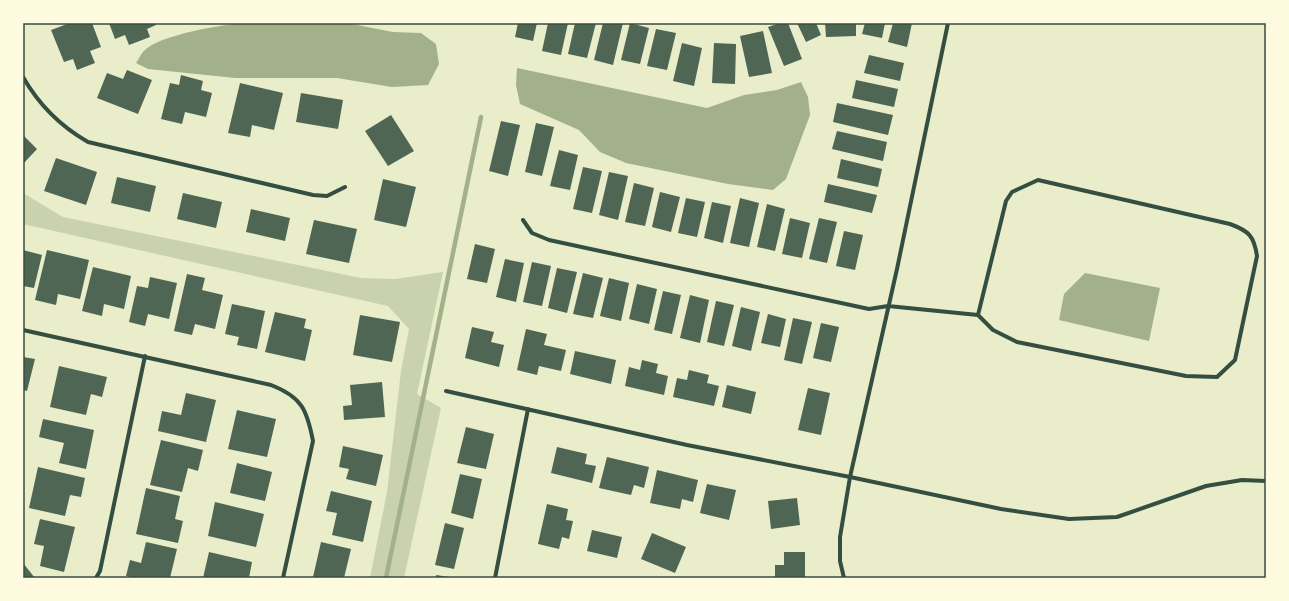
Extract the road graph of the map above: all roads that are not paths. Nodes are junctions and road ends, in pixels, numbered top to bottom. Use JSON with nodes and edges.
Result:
{"nodes":[{"id":1,"x":948,"y":23,"type":"edge"},
{"id":2,"x":23,"y":77,"type":"edge"},
{"id":3,"x":345,"y":187,"type":"dead end"},
{"id":4,"x":523,"y":220,"type":"dead end"},
{"id":5,"x":888,"y":306,"type":"junction"},
{"id":6,"x":978,"y":315,"type":"junction"},
{"id":7,"x":23,"y":330,"type":"edge"},
{"id":8,"x":145,"y":356,"type":"junction"},
{"id":9,"x":446,"y":391,"type":"dead end"},
{"id":10,"x":528,"y":408,"type":"junction"},
{"id":11,"x":850,"y":477,"type":"junction"},
{"id":12,"x":1266,"y":481,"type":"edge"},
{"id":13,"x":96,"y":578,"type":"edge"},
{"id":14,"x":283,"y":578,"type":"edge"},
{"id":15,"x":495,"y":578,"type":"edge"},
{"id":16,"x":844,"y":578,"type":"edge"}],
"edges":[{"from":1,"to":5,"type":"street"},
{"from":2,"to":3,"type":"street"},
{"from":4,"to":5,"type":"street"},
{"from":5,"to":6,"type":"street"},
{"from":5,"to":11,"type":"street"},
{"from":6,"to":6,"type":"street"},
{"from":7,"to":8,"type":"street"},
{"from":8,"to":13,"type":"street"},
{"from":8,"to":14,"type":"street"},
{"from":9,"to":10,"type":"street"},
{"from":10,"to":11,"type":"street"},
{"from":10,"to":15,"type":"street"},
{"from":11,"to":12,"type":"street"},
{"from":11,"to":16,"type":"street"}]}
